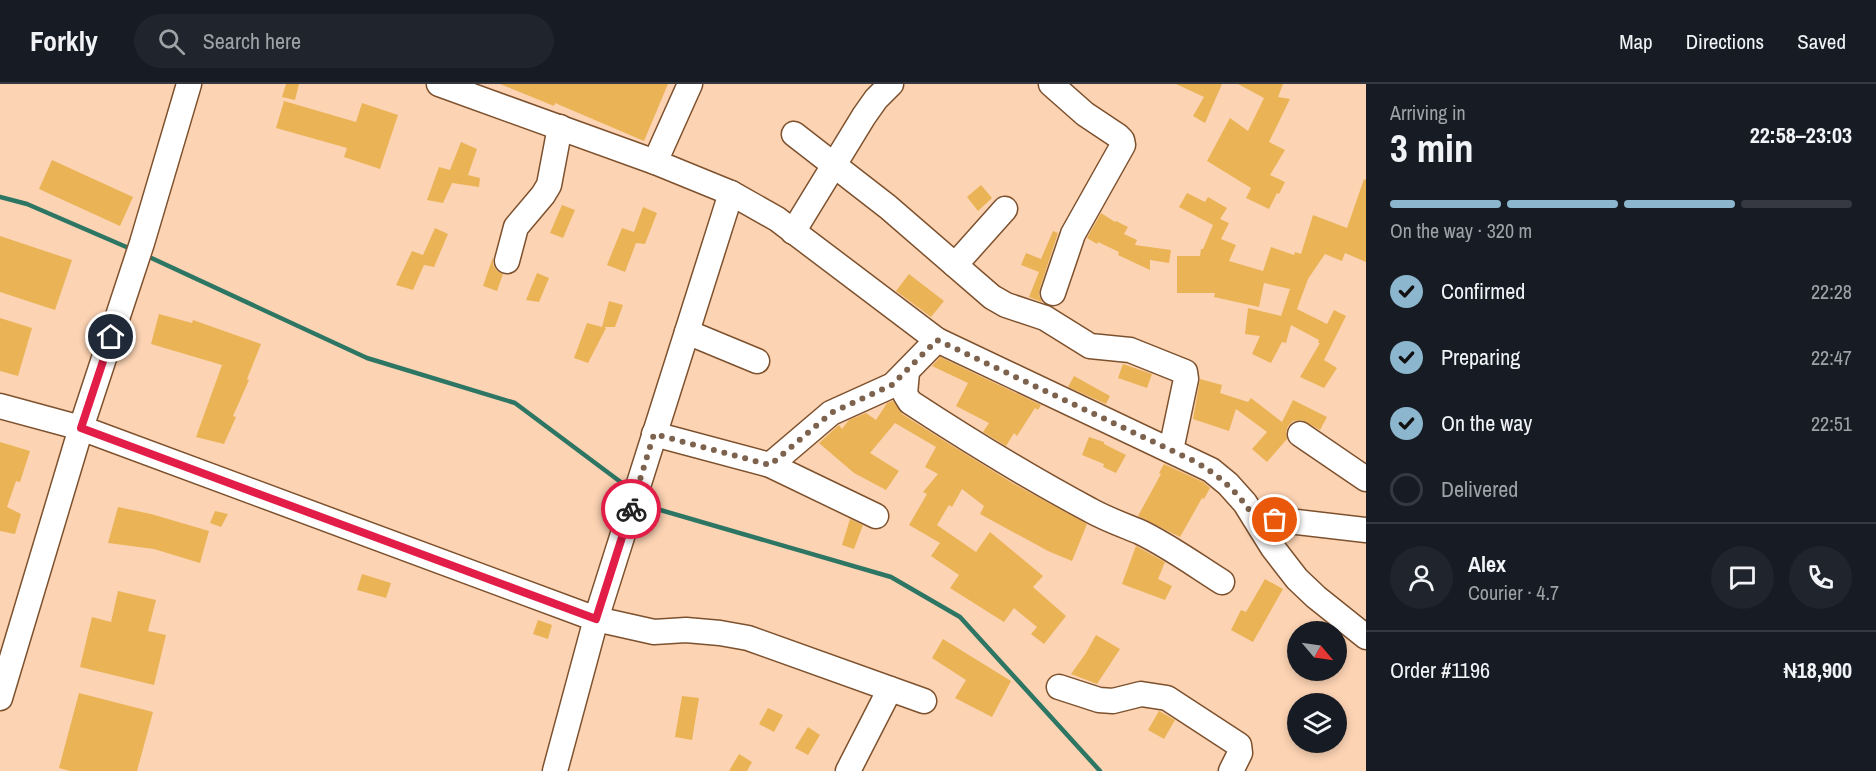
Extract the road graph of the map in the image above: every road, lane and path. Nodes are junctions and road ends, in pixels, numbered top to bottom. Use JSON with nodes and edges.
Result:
{"nodes":[{"id":1,"x":189,"y":84,"type":"edge"},
{"id":2,"x":441,"y":84,"type":"edge"},
{"id":3,"x":690,"y":84,"type":"edge"},
{"id":4,"x":891,"y":84,"type":"edge"},
{"id":5,"x":1052,"y":84,"type":"edge"},
{"id":6,"x":560,"y":127,"type":"junction"},
{"id":7,"x":794,"y":134,"type":"dead end"},
{"id":8,"x":656,"y":162,"type":"junction"},
{"id":9,"x":834,"y":165,"type":"junction"},
{"id":10,"x":731,"y":193,"type":"junction"},
{"id":11,"x":1005,"y":209,"type":"dead end"},
{"id":12,"x":794,"y":232,"type":"junction"},
{"id":13,"x":507,"y":261,"type":"dead end"},
{"id":14,"x":955,"y":265,"type":"junction"},
{"id":15,"x":1053,"y":293,"type":"dead end"},
{"id":16,"x":687,"y":332,"type":"junction"},
{"id":17,"x":937,"y":340,"type":"junction"},
{"id":18,"x":757,"y":361,"type":"dead end"},
{"id":19,"x":907,"y":372,"type":"junction"},
{"id":20,"x":0,"y":406,"type":"edge"},
{"id":21,"x":81,"y":428,"type":"junction"},
{"id":22,"x":654,"y":434,"type":"junction"},
{"id":23,"x":1300,"y":434,"type":"dead end"},
{"id":24,"x":1171,"y":450,"type":"junction"},
{"id":25,"x":770,"y":465,"type":"junction"},
{"id":26,"x":1366,"y":479,"type":"edge"},
{"id":27,"x":876,"y":516,"type":"dead end"},
{"id":28,"x":1254,"y":517,"type":"junction"},
{"id":29,"x":1366,"y":530,"type":"edge"},
{"id":30,"x":1222,"y":582,"type":"dead end"},
{"id":31,"x":596,"y":619,"type":"junction"},
{"id":32,"x":1366,"y":637,"type":"edge"},
{"id":33,"x":1059,"y":687,"type":"dead end"},
{"id":34,"x":890,"y":689,"type":"junction"},
{"id":35,"x":0,"y":698,"type":"edge"},
{"id":36,"x":924,"y":701,"type":"dead end"},
{"id":37,"x":555,"y":771,"type":"edge"},
{"id":38,"x":848,"y":771,"type":"edge"},
{"id":39,"x":1231,"y":771,"type":"edge"}],
"edges":[{"from":1,"to":21,"type":"street"},
{"from":2,"to":6,"type":"street"},
{"from":3,"to":8,"type":"street"},
{"from":4,"to":9,"type":"street"},
{"from":5,"to":15,"type":"street"},
{"from":6,"to":8,"type":"street"},
{"from":6,"to":13,"type":"street"},
{"from":7,"to":9,"type":"street"},
{"from":8,"to":10,"type":"street"},
{"from":9,"to":12,"type":"street"},
{"from":9,"to":14,"type":"street"},
{"from":10,"to":12,"type":"street"},
{"from":10,"to":16,"type":"street"},
{"from":11,"to":14,"type":"street"},
{"from":12,"to":17,"type":"street"},
{"from":14,"to":24,"type":"street"},
{"from":16,"to":18,"type":"street"},
{"from":16,"to":22,"type":"street"},
{"from":17,"to":19,"type":"street"},
{"from":17,"to":24,"type":"street"},
{"from":19,"to":25,"type":"street"},
{"from":19,"to":30,"type":"street"},
{"from":20,"to":21,"type":"street"},
{"from":21,"to":31,"type":"street"},
{"from":21,"to":35,"type":"street"},
{"from":22,"to":25,"type":"street"},
{"from":22,"to":31,"type":"street"},
{"from":23,"to":26,"type":"street"},
{"from":24,"to":28,"type":"street"},
{"from":25,"to":27,"type":"street"},
{"from":28,"to":29,"type":"street"},
{"from":28,"to":32,"type":"street"},
{"from":31,"to":34,"type":"street"},
{"from":31,"to":37,"type":"street"},
{"from":33,"to":39,"type":"street"},
{"from":34,"to":36,"type":"street"},
{"from":34,"to":38,"type":"street"}]}
